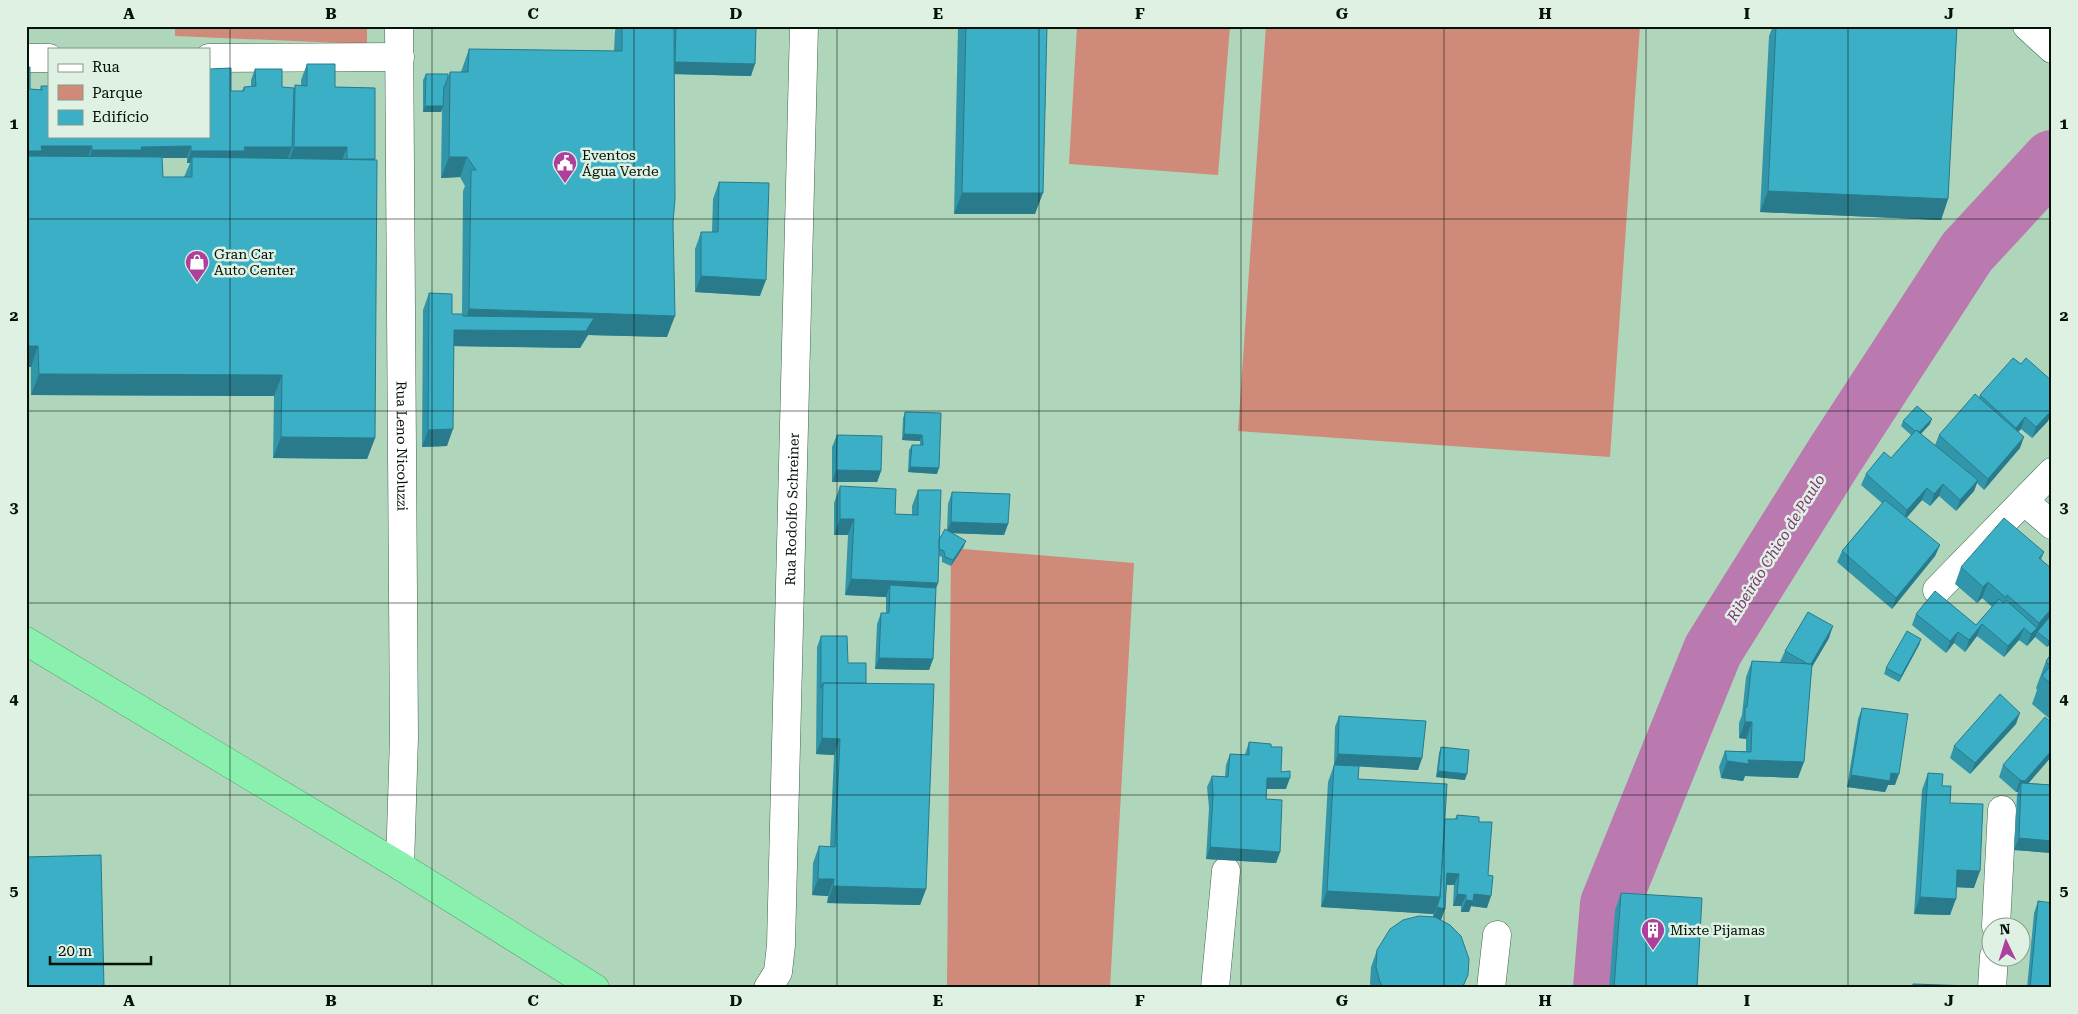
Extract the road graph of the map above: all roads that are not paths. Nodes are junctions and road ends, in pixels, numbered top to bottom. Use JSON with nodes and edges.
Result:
{"nodes":[{"id":1,"x":399,"y":26,"type":"edge"},
{"id":2,"x":804,"y":26,"type":"edge"},
{"id":3,"x":2027,"y":26,"type":"edge"},
{"id":4,"x":2052,"y":49,"type":"edge"},
{"id":5,"x":400,"y":57,"type":"junction"},
{"id":6,"x":26,"y":58,"type":"edge"},
{"id":7,"x":48,"y":58,"type":"edge"},
{"id":8,"x":210,"y":58,"type":"edge"},
{"id":9,"x":2052,"y":472,"type":"edge"},
{"id":10,"x":2024,"y":501,"type":"junction"},
{"id":11,"x":2052,"y":525,"type":"edge"},
{"id":12,"x":1937,"y":590,"type":"edge"},
{"id":13,"x":26,"y":641,"type":"edge"},
{"id":14,"x":2002,"y":810,"type":"dead end"},
{"id":15,"x":400,"y":866,"type":"junction"},
{"id":16,"x":1226,"y":871,"type":"dead end"},
{"id":17,"x":1997,"y":916,"type":"edge"},
{"id":18,"x":1497,"y":935,"type":"dead end"},
{"id":19,"x":1993,"y":966,"type":"edge"},
{"id":20,"x":595,"y":988,"type":"edge"},
{"id":21,"x":768,"y":988,"type":"edge"},
{"id":22,"x":1215,"y":988,"type":"edge"},
{"id":23,"x":1491,"y":988,"type":"edge"},
{"id":24,"x":1992,"y":988,"type":"edge"}],
"edges":[{"from":1,"to":5,"type":"street","name":"Rua Leno Nicoluzzi"},
{"from":2,"to":21,"type":"street","name":"Rua Rodolfo Schreiner"},
{"from":3,"to":4,"type":"street"},
{"from":5,"to":8,"type":"street"},
{"from":5,"to":15,"type":"street","name":"Rua Leno Nicoluzzi"},
{"from":6,"to":7,"type":"street"},
{"from":9,"to":10,"type":"street"},
{"from":10,"to":11,"type":"street"},
{"from":10,"to":12,"type":"street"},
{"from":13,"to":15,"type":"highway"},
{"from":14,"to":17,"type":"street"},
{"from":15,"to":20,"type":"highway"},
{"from":16,"to":22,"type":"street"},
{"from":18,"to":23,"type":"street"},
{"from":19,"to":24,"type":"street"}]}
